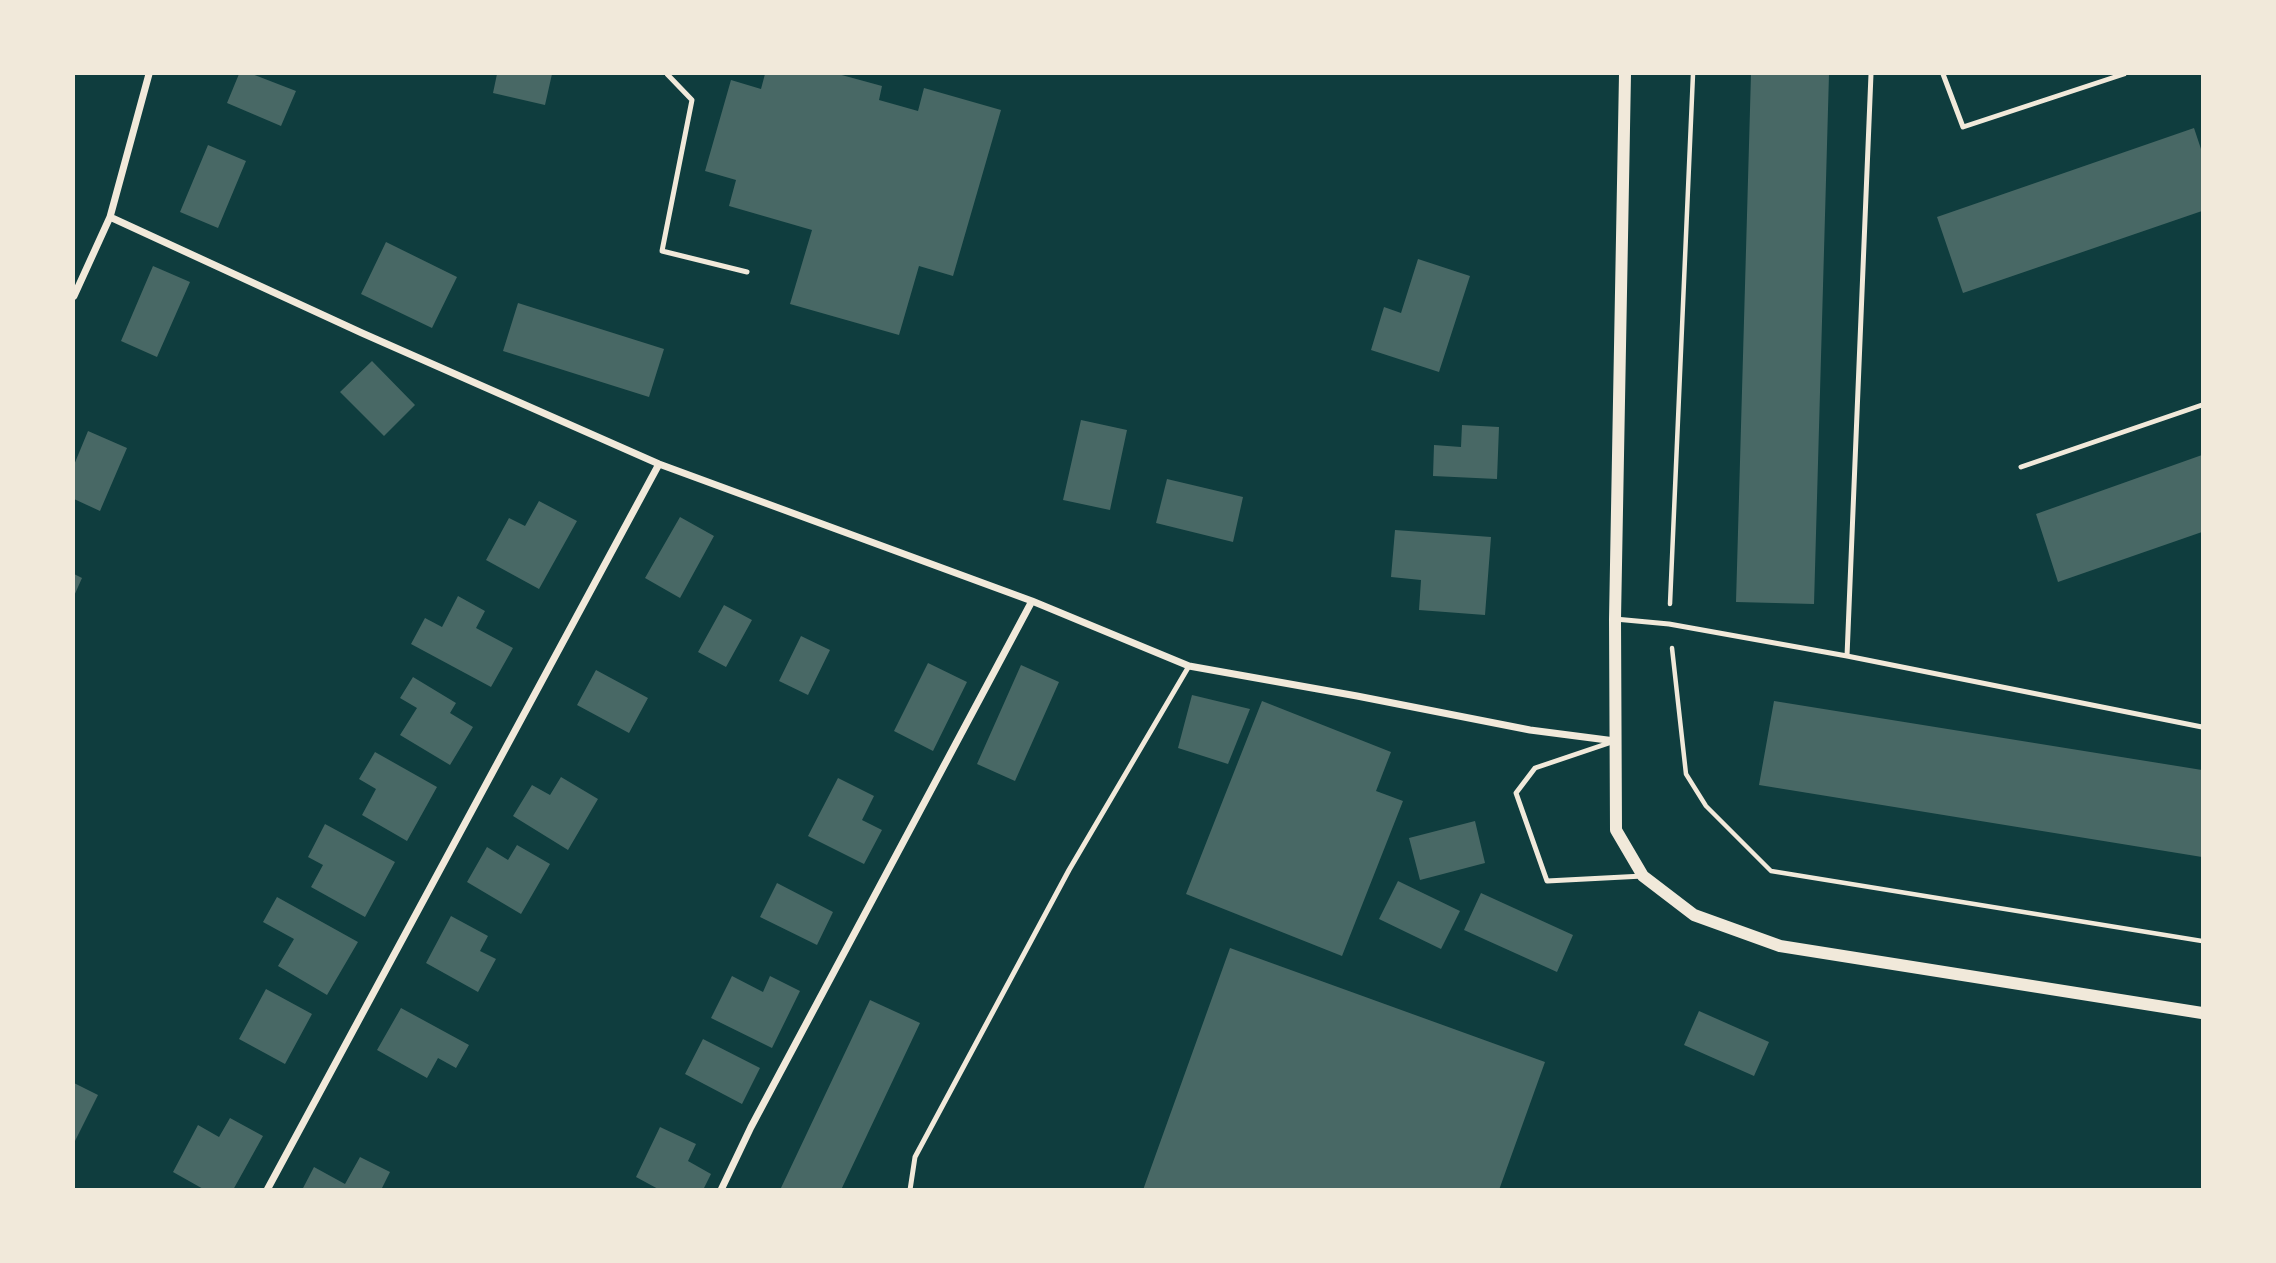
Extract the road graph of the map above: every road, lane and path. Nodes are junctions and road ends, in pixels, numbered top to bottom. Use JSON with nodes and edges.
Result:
{"nodes":[{"id":1,"x":149,"y":74,"type":"edge"},
{"id":2,"x":667,"y":74,"type":"edge"},
{"id":3,"x":1625,"y":74,"type":"edge"},
{"id":4,"x":1693,"y":74,"type":"edge"},
{"id":5,"x":1871,"y":74,"type":"edge"},
{"id":6,"x":1943,"y":74,"type":"edge"},
{"id":7,"x":2124,"y":74,"type":"edge"},
{"id":8,"x":110,"y":217,"type":"junction"},
{"id":9,"x":747,"y":272,"type":"dead end"},
{"id":10,"x":74,"y":296,"type":"edge"},
{"id":11,"x":2203,"y":405,"type":"edge"},
{"id":12,"x":659,"y":464,"type":"junction"},
{"id":13,"x":2021,"y":467,"type":"dead end"},
{"id":14,"x":1032,"y":601,"type":"junction"},
{"id":15,"x":1615,"y":619,"type":"junction"},
{"id":16,"x":1669,"y":624,"type":"junction"},
{"id":17,"x":1847,"y":656,"type":"junction"},
{"id":18,"x":1189,"y":666,"type":"junction"},
{"id":19,"x":2203,"y":727,"type":"edge"},
{"id":20,"x":1615,"y":741,"type":"junction"},
{"id":21,"x":1643,"y":876,"type":"junction"},
{"id":22,"x":2203,"y":941,"type":"edge"},
{"id":23,"x":2203,"y":1013,"type":"edge"},
{"id":24,"x":267,"y":1189,"type":"edge"},
{"id":25,"x":722,"y":1189,"type":"edge"},
{"id":26,"x":910,"y":1189,"type":"edge"}],
"edges":[{"from":1,"to":8,"type":"street"},
{"from":2,"to":9,"type":"lane"},
{"from":3,"to":15,"type":"street"},
{"from":4,"to":16,"type":"path"},
{"from":5,"to":17,"type":"lane"},
{"from":6,"to":7,"type":"lane"},
{"from":8,"to":10,"type":"street"},
{"from":8,"to":12,"type":"street"},
{"from":11,"to":13,"type":"lane"},
{"from":12,"to":14,"type":"street"},
{"from":12,"to":24,"type":"street"},
{"from":14,"to":18,"type":"street"},
{"from":14,"to":25,"type":"street"},
{"from":15,"to":16,"type":"lane"},
{"from":15,"to":20,"type":"street"},
{"from":16,"to":17,"type":"lane"},
{"from":16,"to":22,"type":"path"},
{"from":17,"to":19,"type":"lane"},
{"from":18,"to":20,"type":"street"},
{"from":18,"to":26,"type":"lane"},
{"from":20,"to":21,"type":"street"},
{"from":20,"to":21,"type":"lane"},
{"from":21,"to":23,"type":"street"}]}
